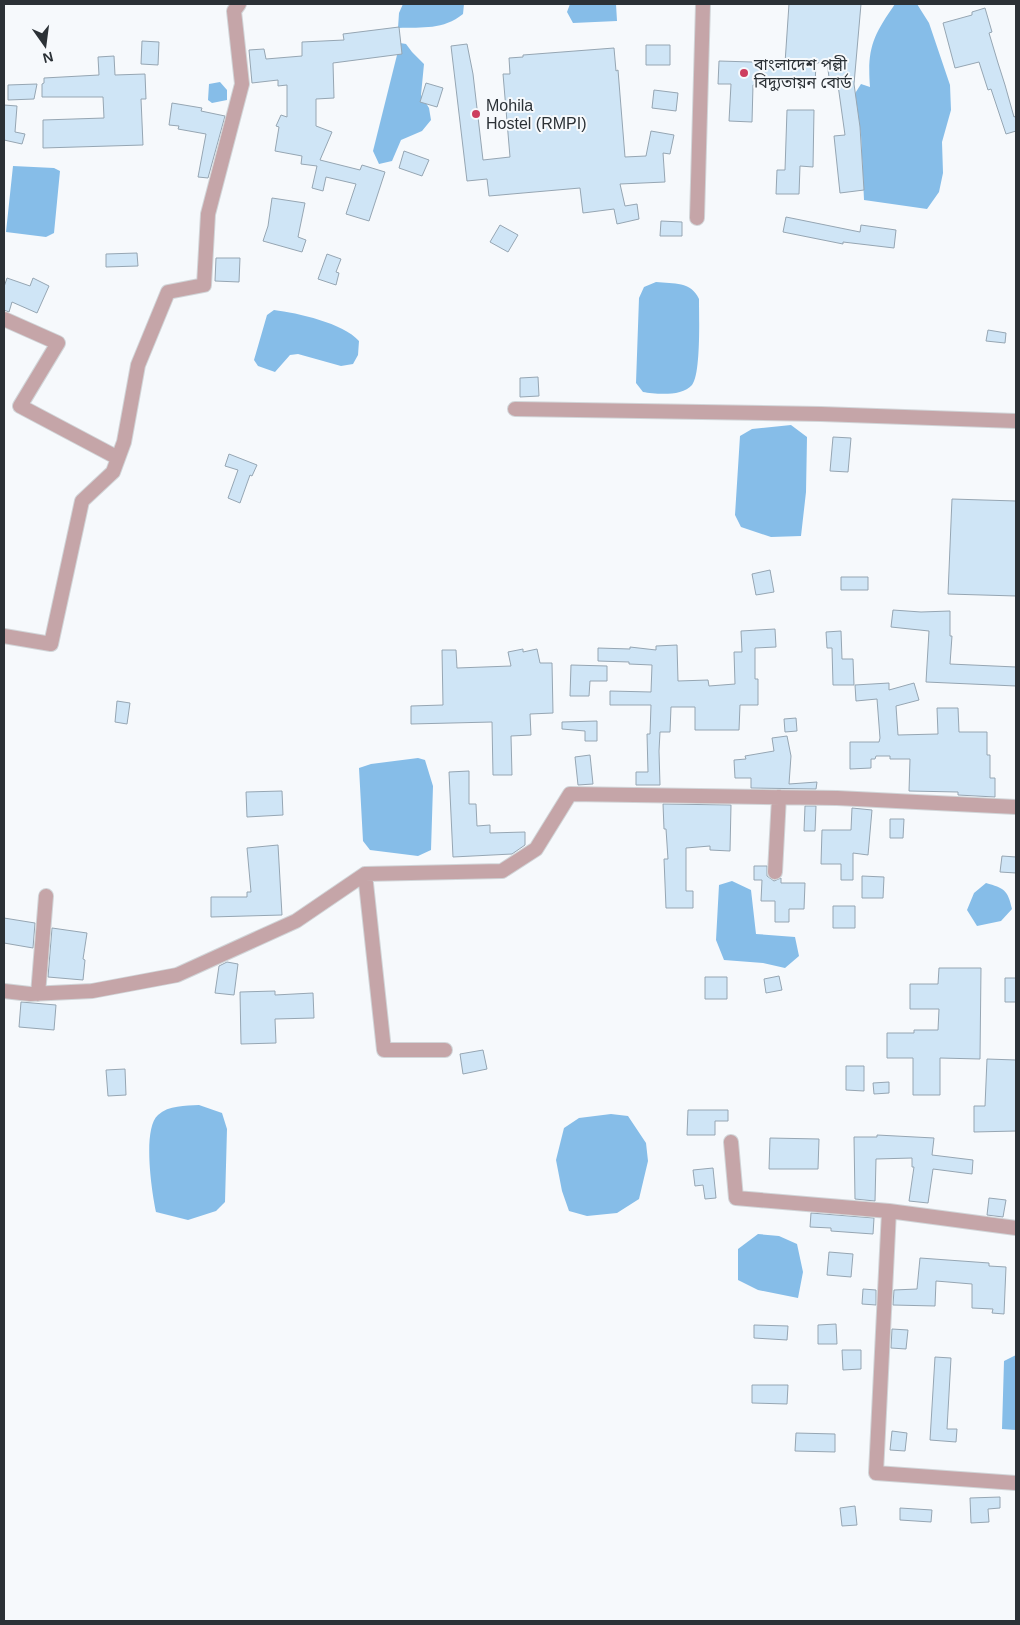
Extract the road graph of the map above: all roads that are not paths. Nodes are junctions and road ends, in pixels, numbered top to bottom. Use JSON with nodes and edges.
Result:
{"nodes":[{"id":1,"x":239,"y":4,"type":"edge"},
{"id":2,"x":703,"y":4,"type":"edge"},
{"id":3,"x":697,"y":218,"type":"dead end"},
{"id":4,"x":4,"y":319,"type":"edge"},
{"id":5,"x":515,"y":409,"type":"dead end"},
{"id":6,"x":1016,"y":421,"type":"edge"},
{"id":7,"x":118,"y":458,"type":"junction"},
{"id":8,"x":4,"y":636,"type":"edge"},
{"id":9,"x":779,"y":797,"type":"junction"},
{"id":10,"x":1016,"y":807,"type":"edge"},
{"id":11,"x":775,"y":872,"type":"dead end"},
{"id":12,"x":365,"y":874,"type":"junction"},
{"id":13,"x":46,"y":896,"type":"dead end"},
{"id":14,"x":4,"y":991,"type":"edge"},
{"id":15,"x":38,"y":994,"type":"junction"},
{"id":16,"x":446,"y":1050,"type":"dead end"},
{"id":17,"x":731,"y":1142,"type":"dead end"},
{"id":18,"x":889,"y":1211,"type":"junction"},
{"id":19,"x":1016,"y":1228,"type":"edge"},
{"id":20,"x":1016,"y":1483,"type":"edge"}],
"edges":[{"from":1,"to":7,"type":"street"},
{"from":2,"to":3,"type":"street"},
{"from":4,"to":7,"type":"street"},
{"from":5,"to":6,"type":"street"},
{"from":7,"to":8,"type":"street"},
{"from":9,"to":10,"type":"street"},
{"from":9,"to":11,"type":"street"},
{"from":9,"to":12,"type":"street"},
{"from":12,"to":15,"type":"street"},
{"from":12,"to":16,"type":"street"},
{"from":13,"to":15,"type":"street"},
{"from":14,"to":15,"type":"street"},
{"from":17,"to":18,"type":"street"},
{"from":18,"to":19,"type":"street"},
{"from":18,"to":20,"type":"street"}]}
